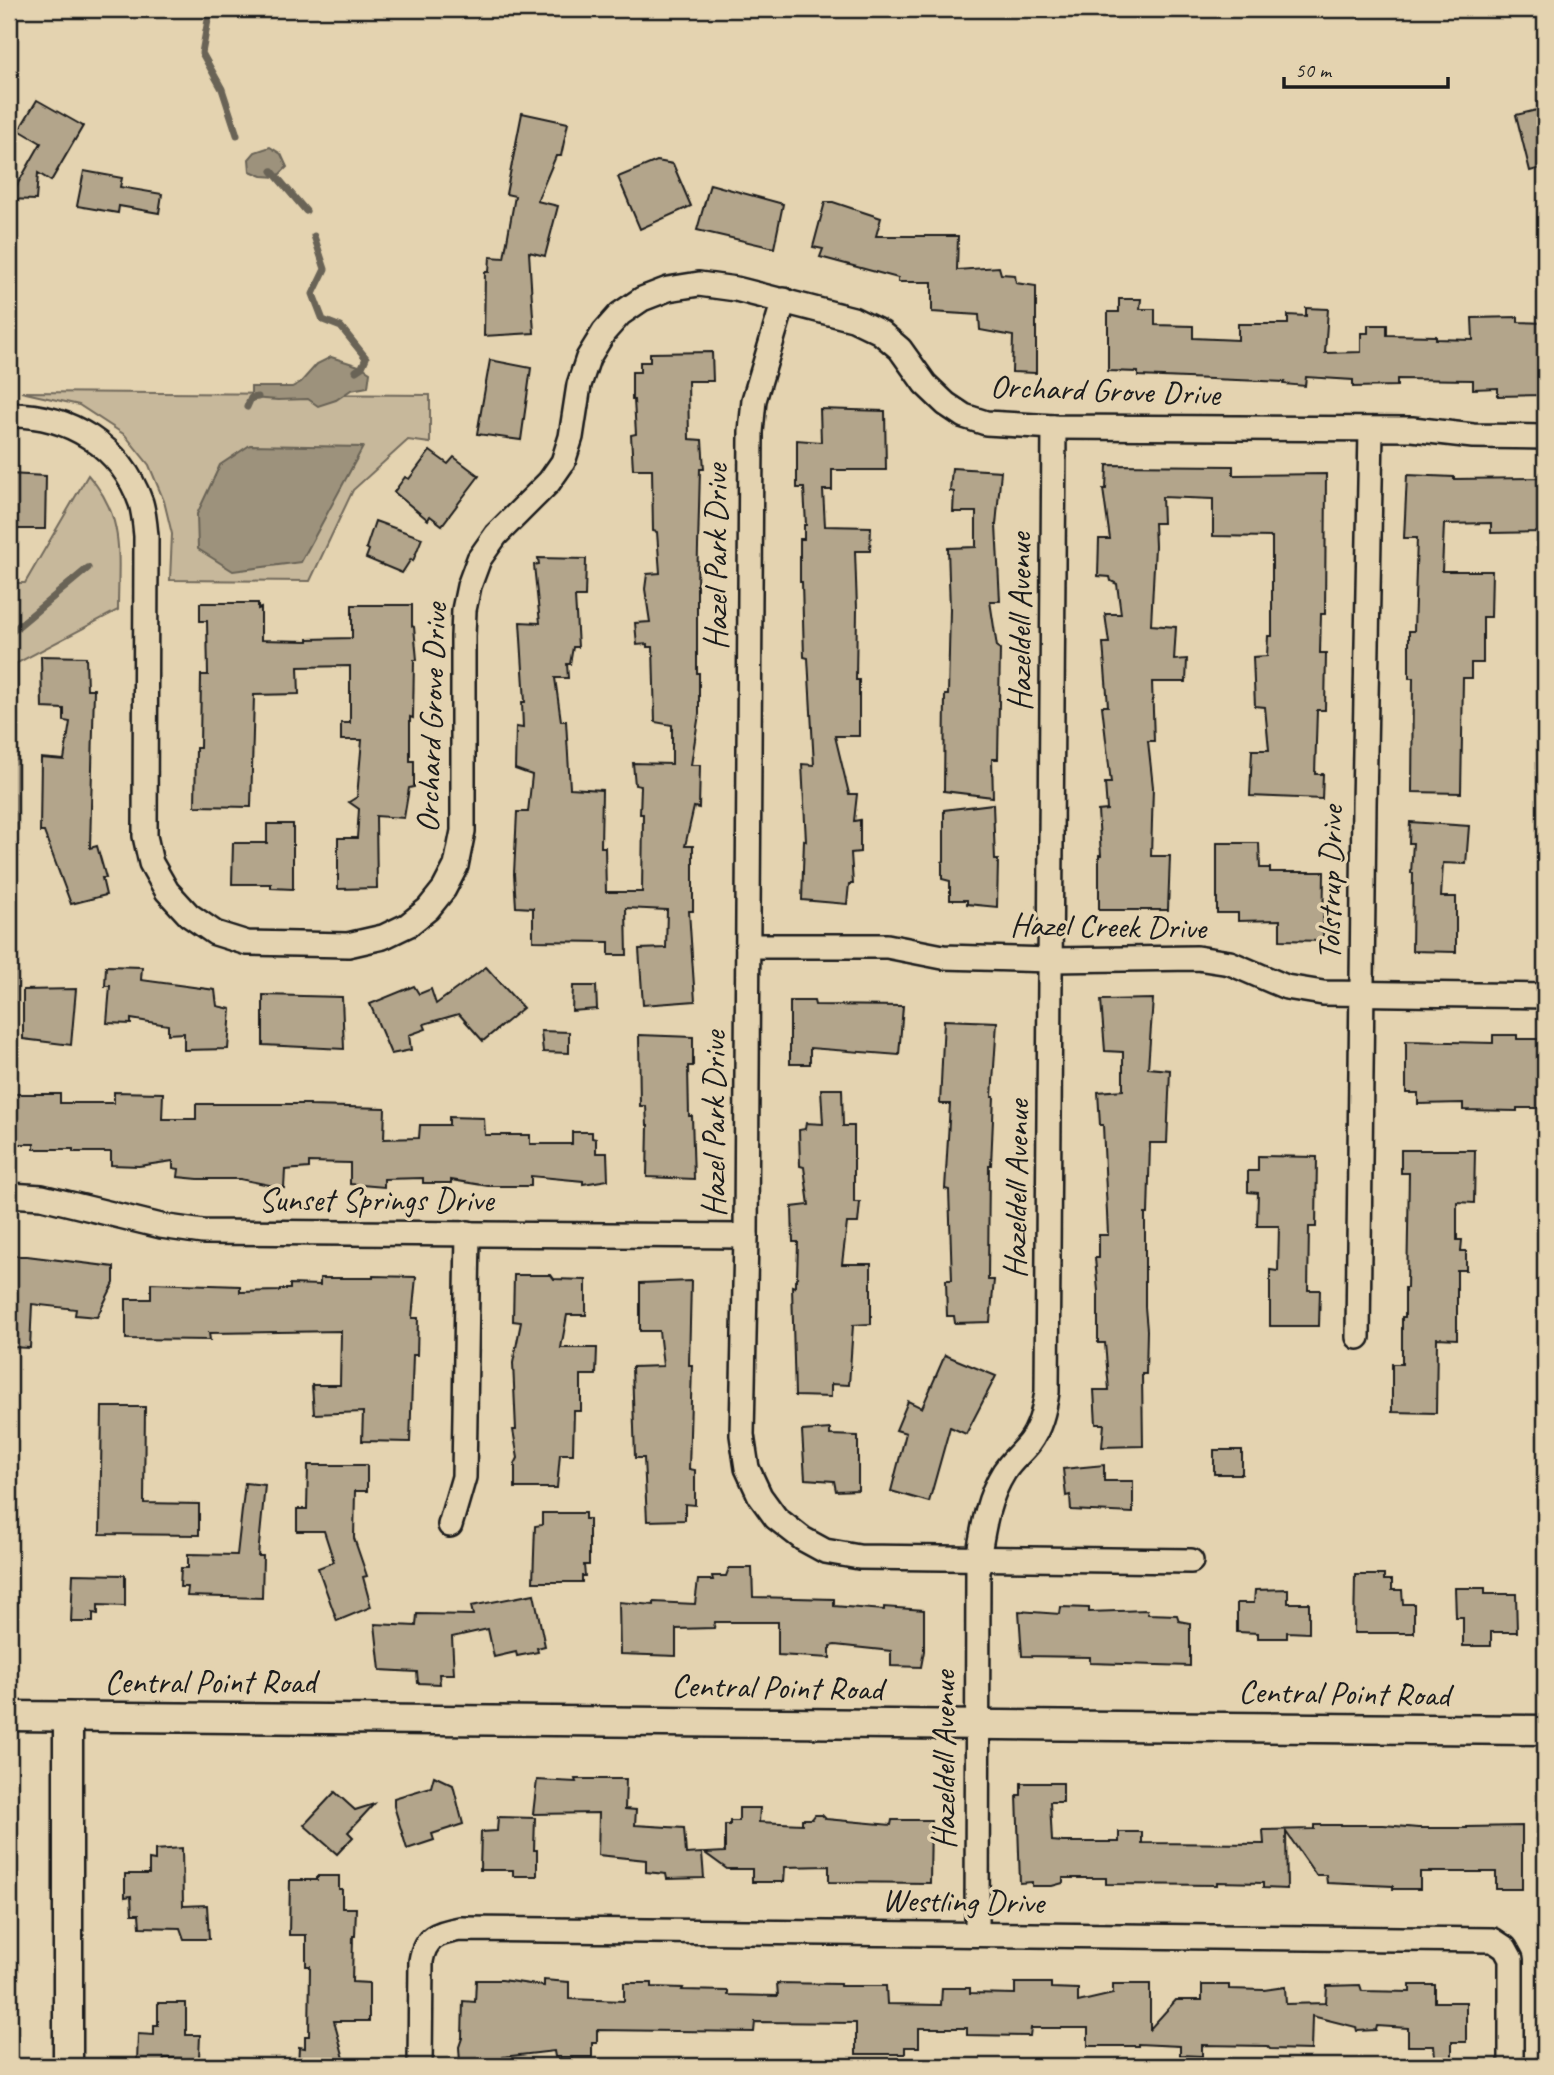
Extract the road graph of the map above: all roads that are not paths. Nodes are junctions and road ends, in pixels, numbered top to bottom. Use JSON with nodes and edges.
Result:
{"nodes":[{"id":1,"x":783,"y":300,"type":"junction"},
{"id":2,"x":9,"y":415,"type":"edge"},
{"id":3,"x":1054,"y":427,"type":"junction"},
{"id":4,"x":1371,"y":430,"type":"junction"},
{"id":5,"x":1545,"y":437,"type":"edge"},
{"id":6,"x":748,"y":946,"type":"junction"},
{"id":7,"x":1051,"y":960,"type":"junction"},
{"id":8,"x":1362,"y":995,"type":"junction"},
{"id":9,"x":1545,"y":996,"type":"edge"},
{"id":10,"x":9,"y":1195,"type":"edge"},
{"id":11,"x":468,"y":1233,"type":"junction"},
{"id":12,"x":747,"y":1236,"type":"junction"},
{"id":13,"x":1358,"y":1337,"type":"dead end"},
{"id":14,"x":450,"y":1525,"type":"dead end"},
{"id":15,"x":978,"y":1560,"type":"junction"},
{"id":16,"x":1191,"y":1561,"type":"dead end"},
{"id":17,"x":9,"y":1716,"type":"edge"},
{"id":18,"x":68,"y":1717,"type":"junction"},
{"id":19,"x":976,"y":1724,"type":"junction"},
{"id":20,"x":1545,"y":1730,"type":"edge"},
{"id":21,"x":977,"y":1934,"type":"junction"},
{"id":22,"x":68,"y":2066,"type":"edge"},
{"id":23,"x":420,"y":2066,"type":"edge"},
{"id":24,"x":1511,"y":2066,"type":"edge"}],
"edges":[{"from":1,"to":2,"type":"street","name":"Orchard Grove Drive"},
{"from":1,"to":3,"type":"street","name":"Orchard Grove Drive"},
{"from":1,"to":6,"type":"street","name":"Hazel Park Drive"},
{"from":3,"to":4,"type":"street","name":"Orchard Grove Drive"},
{"from":3,"to":7,"type":"street","name":"Hazeldell Avenue"},
{"from":4,"to":5,"type":"street","name":"Orchard Grove Drive"},
{"from":4,"to":8,"type":"street","name":"Tolstrup Drive"},
{"from":6,"to":7,"type":"street","name":"Hazel Creek Drive"},
{"from":6,"to":12,"type":"street","name":"Hazel Park Drive"},
{"from":7,"to":8,"type":"street","name":"Hazel Creek Drive"},
{"from":7,"to":15,"type":"street","name":"Hazeldell Avenue"},
{"from":8,"to":9,"type":"street","name":"Hazel Creek Drive"},
{"from":8,"to":13,"type":"street","name":"Tolstrup Drive"},
{"from":10,"to":11,"type":"street","name":"Sunset Springs Drive"},
{"from":11,"to":12,"type":"street","name":"Sunset Springs Drive"},
{"from":11,"to":14,"type":"street"},
{"from":12,"to":15,"type":"street","name":"Hazel Park Drive"},
{"from":15,"to":16,"type":"street","name":"Hazel Park Drive"},
{"from":15,"to":19,"type":"street","name":"Hazeldell Avenue"},
{"from":17,"to":18,"type":"street","name":"Central Point Road"},
{"from":18,"to":19,"type":"street","name":"Central Point Road"},
{"from":18,"to":22,"type":"street"},
{"from":19,"to":20,"type":"street","name":"Central Point Road"},
{"from":19,"to":21,"type":"street","name":"Hazeldell Avenue"},
{"from":21,"to":23,"type":"street","name":"Westling Drive"},
{"from":21,"to":24,"type":"street","name":"Westling Drive"}]}
